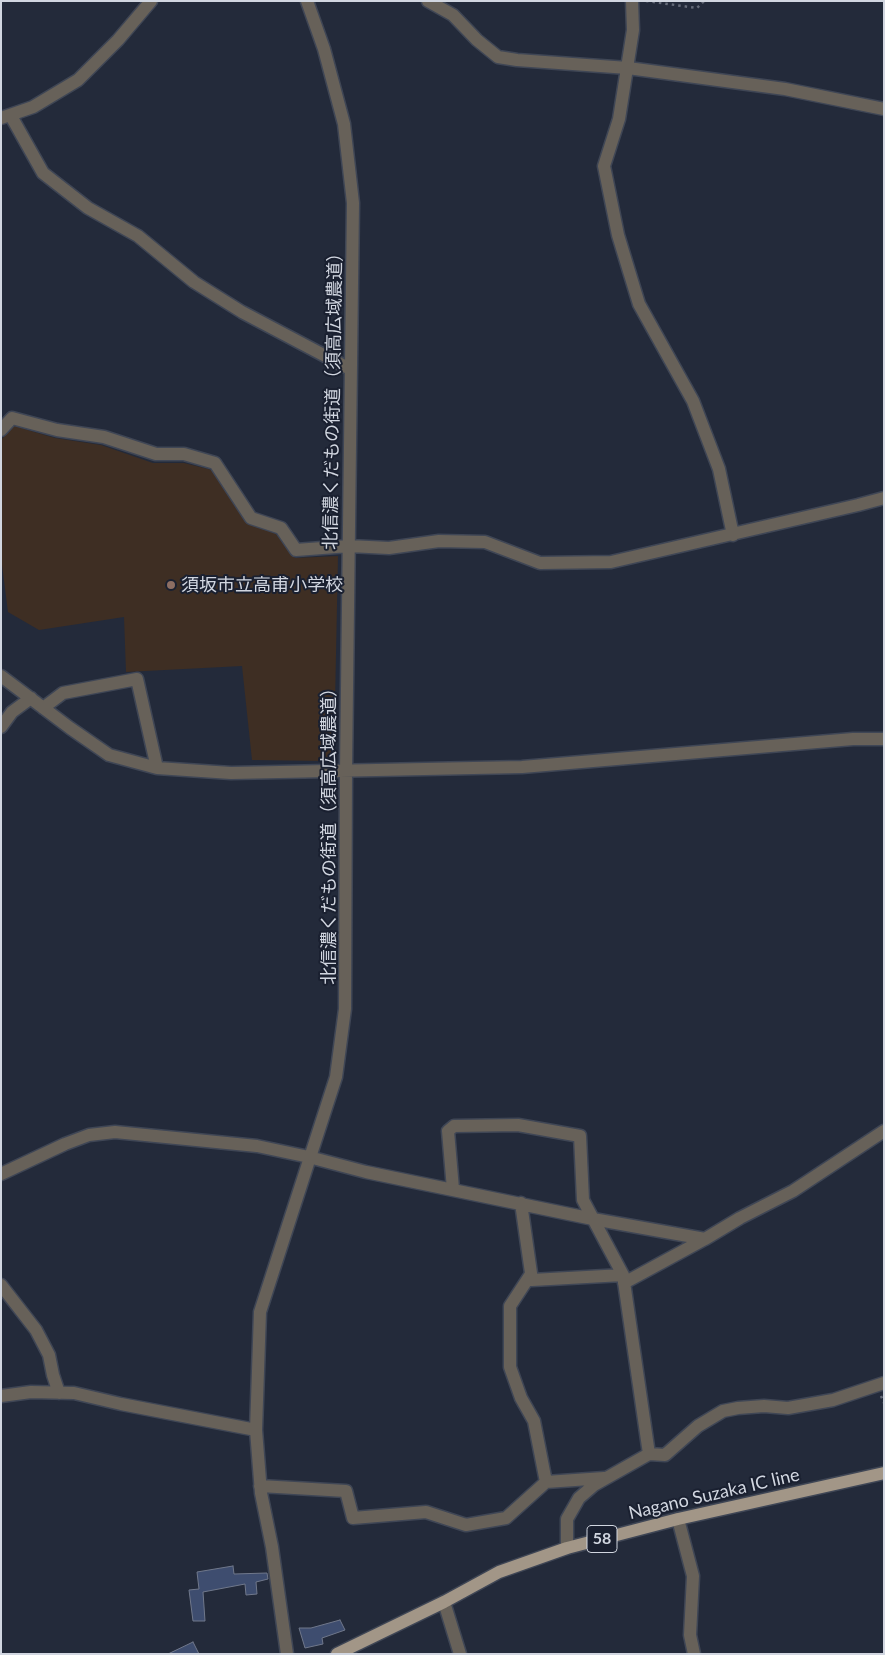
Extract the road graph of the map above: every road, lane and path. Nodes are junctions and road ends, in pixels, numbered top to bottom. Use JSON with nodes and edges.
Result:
{"nodes":[{"id":1,"x":151,"y":1,"type":"edge"},
{"id":2,"x":307,"y":1,"type":"edge"},
{"id":3,"x":428,"y":1,"type":"edge"},
{"id":4,"x":632,"y":1,"type":"edge"},
{"id":5,"x":646,"y":1,"type":"edge"},
{"id":6,"x":704,"y":1,"type":"edge"},
{"id":7,"x":628,"y":68,"type":"junction"},
{"id":8,"x":884,"y":109,"type":"edge"},
{"id":9,"x":6,"y":117,"type":"edge"},
{"id":10,"x":350,"y":369,"type":"junction"},
{"id":11,"x":6,"y":416,"type":"edge"},
{"id":12,"x":1,"y":430,"type":"edge"},
{"id":13,"x":884,"y":498,"type":"edge"},
{"id":14,"x":733,"y":535,"type":"junction"},
{"id":15,"x":349,"y":546,"type":"junction"},
{"id":16,"x":1,"y":676,"type":"edge"},
{"id":17,"x":31,"y":698,"type":"junction"},
{"id":18,"x":43,"y":708,"type":"junction"},
{"id":19,"x":1,"y":727,"type":"edge"},
{"id":20,"x":884,"y":739,"type":"edge"},
{"id":21,"x":157,"y":768,"type":"junction"},
{"id":22,"x":346,"y":770,"type":"junction"},
{"id":23,"x":884,"y":1131,"type":"edge"},
{"id":24,"x":309,"y":1157,"type":"junction"},
{"id":25,"x":1,"y":1174,"type":"edge"},
{"id":26,"x":453,"y":1189,"type":"junction"},
{"id":27,"x":521,"y":1203,"type":"junction"},
{"id":28,"x":593,"y":1218,"type":"junction"},
{"id":29,"x":705,"y":1239,"type":"junction"},
{"id":30,"x":531,"y":1274,"type":"junction"},
{"id":31,"x":624,"y":1279,"type":"junction"},
{"id":32,"x":1,"y":1285,"type":"edge"},
{"id":33,"x":884,"y":1382,"type":"edge"},
{"id":34,"x":59,"y":1393,"type":"junction"},
{"id":35,"x":1,"y":1396,"type":"edge"},
{"id":36,"x":256,"y":1430,"type":"junction"},
{"id":37,"x":649,"y":1454,"type":"junction"},
{"id":38,"x":884,"y":1473,"type":"edge"},
{"id":39,"x":606,"y":1478,"type":"junction"},
{"id":40,"x":546,"y":1482,"type":"junction"},
{"id":41,"x":260,"y":1486,"type":"junction"},
{"id":42,"x":678,"y":1519,"type":"junction"},
{"id":43,"x":567,"y":1548,"type":"junction"},
{"id":44,"x":444,"y":1602,"type":"junction"},
{"id":45,"x":287,"y":1654,"type":"edge"},
{"id":46,"x":337,"y":1654,"type":"edge"},
{"id":47,"x":460,"y":1654,"type":"edge"},
{"id":48,"x":694,"y":1654,"type":"edge"}],
"edges":[{"from":1,"to":9,"type":"street"},
{"from":2,"to":10,"type":"street","name":"北信濃くだもの街道（須高広域農道）"},
{"from":3,"to":7,"type":"street"},
{"from":4,"to":7,"type":"street"},
{"from":5,"to":6,"type":"path"},
{"from":7,"to":8,"type":"street"},
{"from":7,"to":14,"type":"street"},
{"from":9,"to":10,"type":"street"},
{"from":10,"to":15,"type":"street","name":"北信濃くだもの街道（須高広域農道）"},
{"from":11,"to":12,"type":"street"},
{"from":11,"to":15,"type":"street"},
{"from":13,"to":14,"type":"street"},
{"from":14,"to":15,"type":"street"},
{"from":15,"to":22,"type":"street","name":"北信濃くだもの街道（須高広域農道）"},
{"from":16,"to":17,"type":"street"},
{"from":17,"to":18,"type":"street"},
{"from":17,"to":19,"type":"street"},
{"from":18,"to":21,"type":"street"},
{"from":18,"to":21,"type":"street"},
{"from":20,"to":22,"type":"street"},
{"from":21,"to":22,"type":"street"},
{"from":22,"to":24,"type":"street","name":"北信濃くだもの街道（須高広域農道）"},
{"from":23,"to":29,"type":"street"},
{"from":24,"to":25,"type":"street"},
{"from":24,"to":26,"type":"street"},
{"from":24,"to":36,"type":"street","name":"北信濃くだもの街道（須高広域農道）"},
{"from":26,"to":27,"type":"street"},
{"from":26,"to":28,"type":"street"},
{"from":27,"to":28,"type":"street"},
{"from":27,"to":30,"type":"street"},
{"from":28,"to":29,"type":"street"},
{"from":28,"to":31,"type":"street"},
{"from":29,"to":31,"type":"street"},
{"from":30,"to":31,"type":"street"},
{"from":30,"to":40,"type":"street"},
{"from":31,"to":37,"type":"street"},
{"from":32,"to":34,"type":"street"},
{"from":33,"to":37,"type":"street"},
{"from":34,"to":35,"type":"street"},
{"from":34,"to":36,"type":"street"},
{"from":36,"to":41,"type":"street","name":"北信濃くだもの街道（須高広域農道）"},
{"from":37,"to":39,"type":"street"},
{"from":38,"to":42,"type":"main road","name":"Nagano Suzaka IC line","number":"58"},
{"from":39,"to":40,"type":"street"},
{"from":39,"to":43,"type":"street"},
{"from":40,"to":41,"type":"street"},
{"from":41,"to":45,"type":"street","name":"北信濃くだもの街道（須高広域農道）"},
{"from":42,"to":43,"type":"main road","name":"Nagano Suzaka IC line","number":"58"},
{"from":42,"to":48,"type":"street"},
{"from":43,"to":44,"type":"main road","name":"Nagano Suzaka IC line","number":"58"},
{"from":44,"to":46,"type":"main road","name":"Nagano Suzaka IC line","number":"58"},
{"from":44,"to":47,"type":"street"}]}
